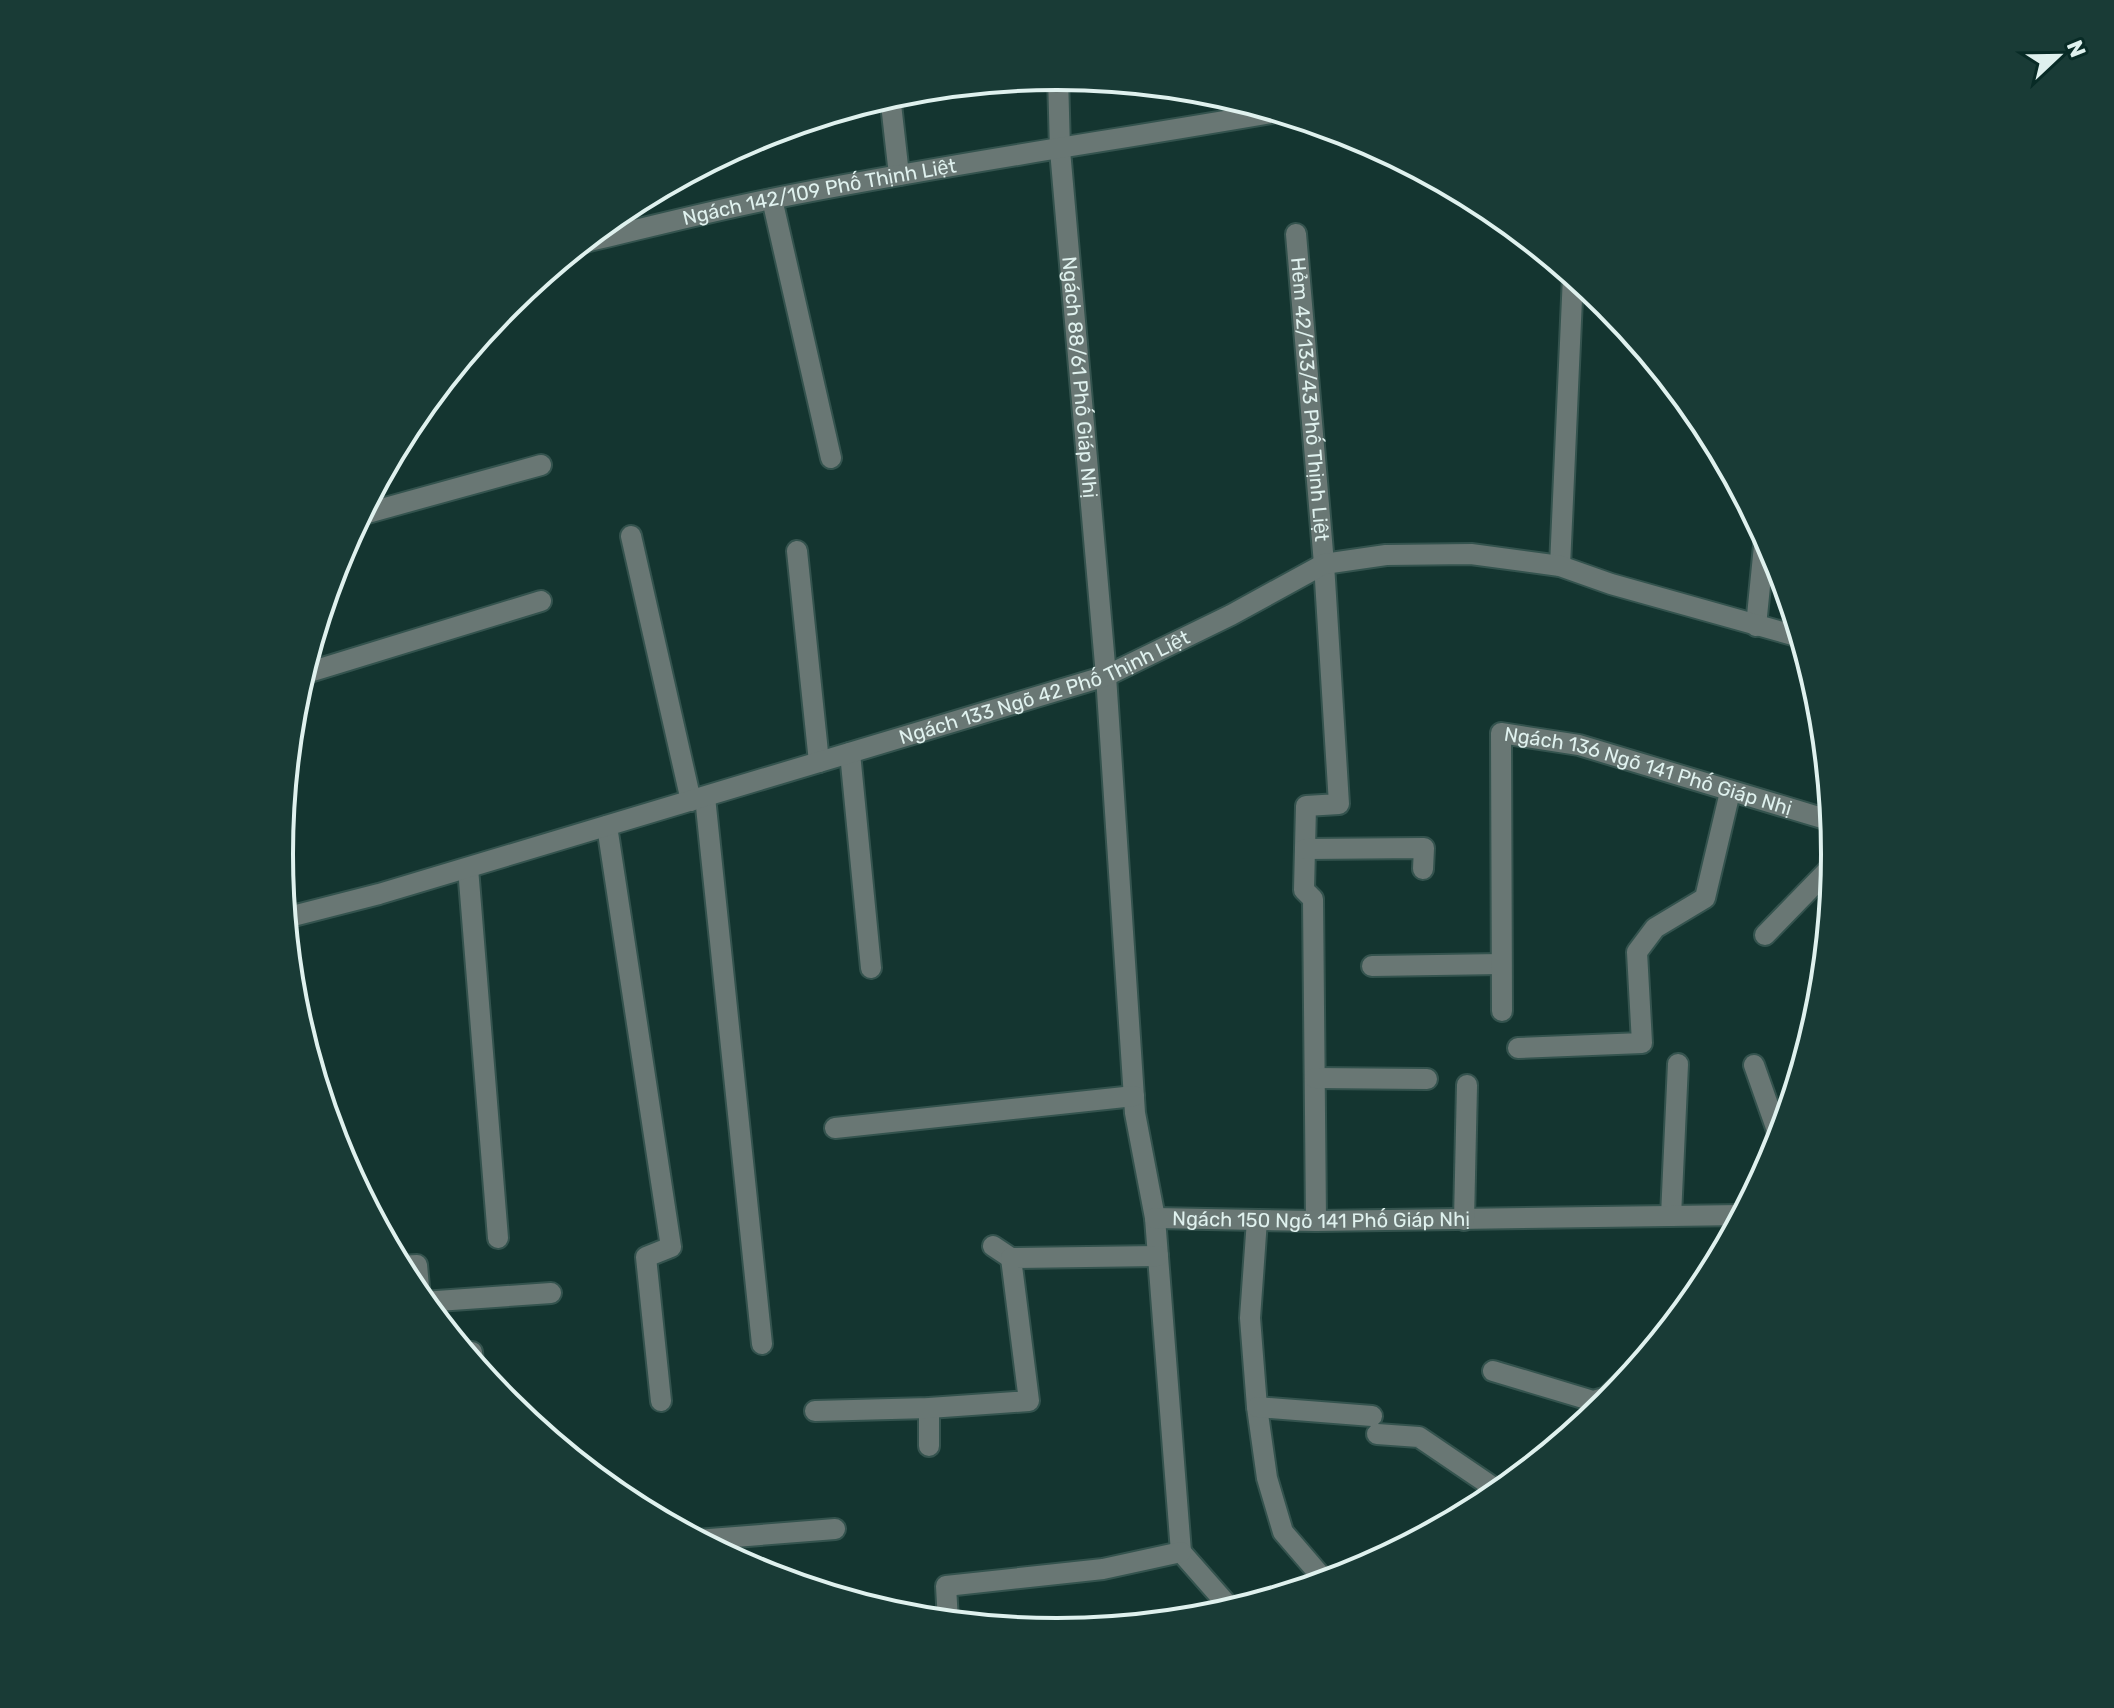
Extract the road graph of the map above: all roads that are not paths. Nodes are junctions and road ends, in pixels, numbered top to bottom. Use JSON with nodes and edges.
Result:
{"nodes":[{"id":1,"x":1058,"y":90,"type":"edge"},
{"id":2,"x":892,"y":109,"type":"edge"},
{"id":3,"x":1255,"y":116,"type":"edge"},
{"id":4,"x":1060,"y":150,"type":"junction"},
{"id":5,"x":899,"y":175,"type":"junction"},
{"id":6,"x":772,"y":199,"type":"junction"},
{"id":7,"x":1296,"y":234,"type":"dead end"},
{"id":8,"x":608,"y":237,"type":"edge"},
{"id":9,"x":1572,"y":291,"type":"edge"},
{"id":10,"x":831,"y":458,"type":"dead end"},
{"id":11,"x":541,"y":465,"type":"dead end"},
{"id":12,"x":375,"y":511,"type":"edge"},
{"id":13,"x":631,"y":536,"type":"dead end"},
{"id":14,"x":797,"y":551,"type":"dead end"},
{"id":15,"x":1763,"y":561,"type":"edge"},
{"id":16,"x":1324,"y":564,"type":"junction"},
{"id":17,"x":1560,"y":566,"type":"junction"},
{"id":18,"x":541,"y":601,"type":"dead end"},
{"id":19,"x":1756,"y":626,"type":"junction"},
{"id":20,"x":1788,"y":634,"type":"edge"},
{"id":21,"x":316,"y":670,"type":"edge"},
{"id":22,"x":1106,"y":676,"type":"junction"},
{"id":23,"x":850,"y":753,"type":"junction"},
{"id":24,"x":819,"y":762,"type":"junction"},
{"id":25,"x":1730,"y":792,"type":"junction"},
{"id":26,"x":698,"y":799,"type":"junction"},
{"id":27,"x":1820,"y":817,"type":"edge"},
{"id":28,"x":607,"y":826,"type":"junction"},
{"id":29,"x":1305,"y":849,"type":"junction"},
{"id":30,"x":468,"y":868,"type":"junction"},
{"id":31,"x":1423,"y":869,"type":"dead end"},
{"id":32,"x":1820,"y":878,"type":"edge"},
{"id":33,"x":296,"y":915,"type":"edge"},
{"id":34,"x":1765,"y":935,"type":"dead end"},
{"id":35,"x":1501,"y":964,"type":"junction"},
{"id":36,"x":1372,"y":966,"type":"dead end"},
{"id":37,"x":871,"y":968,"type":"dead end"},
{"id":38,"x":1502,"y":1011,"type":"dead end"},
{"id":39,"x":1518,"y":1048,"type":"dead end"},
{"id":40,"x":1678,"y":1064,"type":"dead end"},
{"id":41,"x":1754,"y":1065,"type":"dead end"},
{"id":42,"x":1315,"y":1078,"type":"junction"},
{"id":43,"x":1427,"y":1079,"type":"dead end"},
{"id":44,"x":1467,"y":1085,"type":"dead end"},
{"id":45,"x":1134,"y":1096,"type":"junction"},
{"id":46,"x":1773,"y":1119,"type":"edge"},
{"id":47,"x":835,"y":1128,"type":"dead end"},
{"id":48,"x":1730,"y":1215,"type":"edge"},
{"id":49,"x":1671,"y":1216,"type":"junction"},
{"id":50,"x":1155,"y":1218,"type":"junction"},
{"id":51,"x":1257,"y":1220,"type":"junction"},
{"id":52,"x":1464,"y":1220,"type":"junction"},
{"id":53,"x":1316,"y":1221,"type":"junction"},
{"id":54,"x":498,"y":1238,"type":"dead end"},
{"id":55,"x":993,"y":1246,"type":"dead end"},
{"id":56,"x":1158,"y":1256,"type":"junction"},
{"id":57,"x":1011,"y":1258,"type":"junction"},
{"id":58,"x":551,"y":1293,"type":"dead end"},
{"id":59,"x":437,"y":1299,"type":"edge"},
{"id":60,"x":762,"y":1344,"type":"dead end"},
{"id":61,"x":1493,"y":1371,"type":"dead end"},
{"id":62,"x":1590,"y":1400,"type":"edge"},
{"id":63,"x":661,"y":1401,"type":"dead end"},
{"id":64,"x":1257,"y":1407,"type":"junction"},
{"id":65,"x":929,"y":1408,"type":"junction"},
{"id":66,"x":815,"y":1411,"type":"dead end"},
{"id":67,"x":929,"y":1446,"type":"dead end"},
{"id":68,"x":1488,"y":1484,"type":"edge"},
{"id":69,"x":835,"y":1529,"type":"dead end"},
{"id":70,"x":718,"y":1538,"type":"edge"},
{"id":71,"x":1181,"y":1552,"type":"junction"},
{"id":72,"x":1317,"y":1572,"type":"edge"},
{"id":73,"x":1223,"y":1599,"type":"edge"},
{"id":74,"x":947,"y":1609,"type":"edge"}],
"edges":[{"from":1,"to":4,"type":"street","name":"Ngách 88/61 Phố Giáp Nhị"},
{"from":2,"to":5,"type":"street"},
{"from":3,"to":4,"type":"street","name":"Ngách 142/109 Phố Thịnh Liệt"},
{"from":4,"to":5,"type":"street","name":"Ngách 142/109 Phố Thịnh Liệt"},
{"from":4,"to":22,"type":"street","name":"Ngách 88/61 Phố Giáp Nhị"},
{"from":5,"to":6,"type":"street","name":"Ngách 142/109 Phố Thịnh Liệt"},
{"from":6,"to":8,"type":"street","name":"Ngách 142/109 Phố Thịnh Liệt"},
{"from":6,"to":10,"type":"street"},
{"from":7,"to":16,"type":"street","name":"Hẻm 42/133/43 Phố Thịnh Liệt"},
{"from":9,"to":17,"type":"street"},
{"from":11,"to":12,"type":"street"},
{"from":13,"to":26,"type":"street"},
{"from":14,"to":24,"type":"street"},
{"from":15,"to":19,"type":"street"},
{"from":16,"to":17,"type":"street","name":"Ngách 133 Ngõ 42 Phố Thịnh Liệt"},
{"from":16,"to":22,"type":"street","name":"Ngách 133 Ngõ 42 Phố Thịnh Liệt"},
{"from":16,"to":29,"type":"street","name":"Hẻm 42/133/43 Phố Thịnh Liệt"},
{"from":17,"to":19,"type":"street","name":"Ngách 133 Ngõ 42 Phố Thịnh Liệt"},
{"from":18,"to":21,"type":"street"},
{"from":19,"to":20,"type":"street","name":"Ngách 133 Ngõ 42 Phố Thịnh Liệt"},
{"from":22,"to":23,"type":"street","name":"Ngách 133 Ngõ 42 Phố Thịnh Liệt"},
{"from":22,"to":45,"type":"street","name":"Ngách 150 Ngõ 141 Phố Giáp Nhị"},
{"from":23,"to":24,"type":"street","name":"Ngách 133 Ngõ 42 Phố Thịnh Liệt"},
{"from":23,"to":37,"type":"street"},
{"from":24,"to":26,"type":"street","name":"Ngách 133 Ngõ 42 Phố Thịnh Liệt"},
{"from":25,"to":27,"type":"street","name":"Ngách 136 Ngõ 141 Phố Giáp Nhị"},
{"from":25,"to":35,"type":"street","name":"Ngách 136 Ngõ 141 Phố Giáp Nhị"},
{"from":25,"to":39,"type":"street"},
{"from":26,"to":28,"type":"street","name":"Ngách 133 Ngõ 42 Phố Thịnh Liệt"},
{"from":26,"to":60,"type":"street"},
{"from":28,"to":30,"type":"street","name":"Ngách 133 Ngõ 42 Phố Thịnh Liệt"},
{"from":28,"to":63,"type":"street"},
{"from":29,"to":31,"type":"street"},
{"from":29,"to":42,"type":"street"},
{"from":30,"to":33,"type":"street","name":"Ngách 133 Ngõ 42 Phố Thịnh Liệt"},
{"from":30,"to":54,"type":"street"},
{"from":32,"to":34,"type":"street"},
{"from":35,"to":36,"type":"street"},
{"from":35,"to":38,"type":"street","name":"Ngách 136 Ngõ 141 Phố Giáp Nhị"},
{"from":40,"to":49,"type":"street"},
{"from":41,"to":46,"type":"street"},
{"from":42,"to":43,"type":"street"},
{"from":42,"to":53,"type":"street"},
{"from":44,"to":52,"type":"street"},
{"from":45,"to":47,"type":"street"},
{"from":45,"to":50,"type":"street","name":"Ngách 150 Ngõ 141 Phố Giáp Nhị"},
{"from":48,"to":49,"type":"street","name":"Ngách 150 Ngõ 141 Phố Giáp Nhị"},
{"from":49,"to":52,"type":"street","name":"Ngách 150 Ngõ 141 Phố Giáp Nhị"},
{"from":50,"to":51,"type":"street","name":"Ngách 150 Ngõ 141 Phố Giáp Nhị"},
{"from":50,"to":56,"type":"street"},
{"from":51,"to":53,"type":"street","name":"Ngách 150 Ngõ 141 Phố Giáp Nhị"},
{"from":51,"to":64,"type":"street"},
{"from":52,"to":53,"type":"street","name":"Ngách 150 Ngõ 141 Phố Giáp Nhị"},
{"from":55,"to":57,"type":"street"},
{"from":56,"to":57,"type":"street"},
{"from":56,"to":71,"type":"street"},
{"from":57,"to":65,"type":"street"},
{"from":58,"to":59,"type":"street"},
{"from":61,"to":62,"type":"street"},
{"from":64,"to":68,"type":"street"},
{"from":64,"to":72,"type":"street"},
{"from":65,"to":66,"type":"street"},
{"from":65,"to":67,"type":"street"},
{"from":69,"to":70,"type":"street"},
{"from":71,"to":73,"type":"street"},
{"from":71,"to":74,"type":"street"}]}
